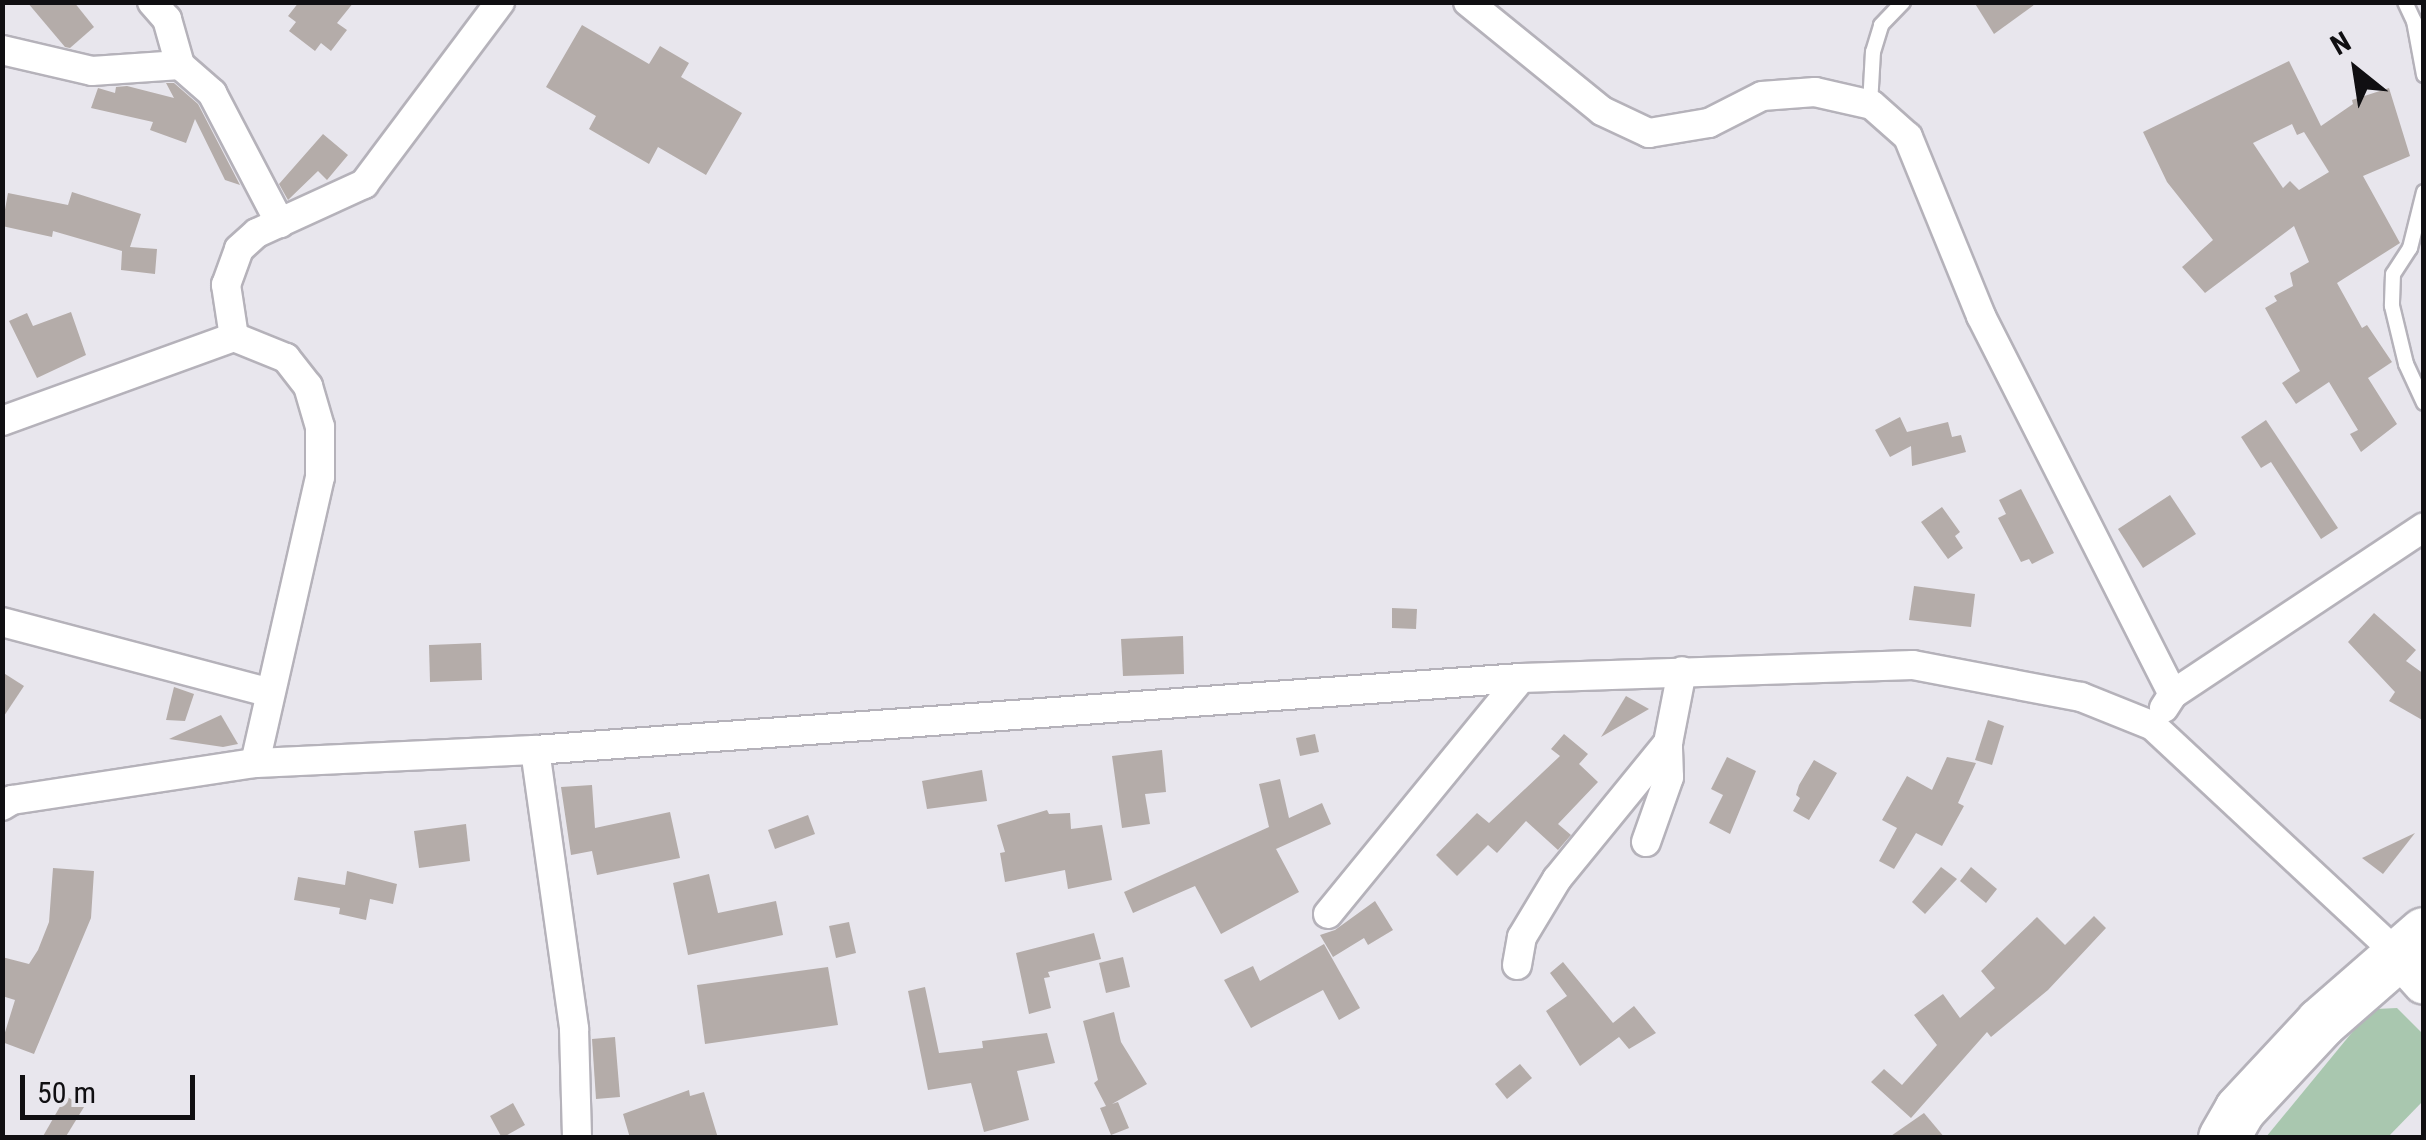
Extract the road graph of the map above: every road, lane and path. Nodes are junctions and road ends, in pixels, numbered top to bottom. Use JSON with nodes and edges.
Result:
{"nodes":[{"id":1,"x":152,"y":2,"type":"edge"},
{"id":2,"x":500,"y":2,"type":"edge"},
{"id":3,"x":1468,"y":2,"type":"edge"},
{"id":4,"x":1903,"y":2,"type":"edge"},
{"id":5,"x":2405,"y":2,"type":"edge"},
{"id":6,"x":2,"y":50,"type":"edge"},
{"id":7,"x":180,"y":65,"type":"junction"},
{"id":8,"x":2424,"y":75,"type":"edge"},
{"id":9,"x":1870,"y":106,"type":"junction"},
{"id":10,"x":2424,"y":192,"type":"edge"},
{"id":11,"x":280,"y":223,"type":"junction"},
{"id":12,"x":234,"y":337,"type":"junction"},
{"id":13,"x":2424,"y":403,"type":"edge"},
{"id":14,"x":2,"y":421,"type":"edge"},
{"id":15,"x":2424,"y":527,"type":"edge"},
{"id":16,"x":2,"y":622,"type":"edge"},
{"id":17,"x":1682,"y":671,"type":"junction"},
{"id":18,"x":1521,"y":678,"type":"junction"},
{"id":19,"x":270,"y":693,"type":"junction"},
{"id":20,"x":2173,"y":694,"type":"junction"},
{"id":21,"x":2153,"y":726,"type":"junction"},
{"id":22,"x":1668,"y":743,"type":"junction"},
{"id":23,"x":535,"y":750,"type":"junction"},
{"id":24,"x":255,"y":763,"type":"junction"},
{"id":25,"x":2,"y":806,"type":"edge"},
{"id":26,"x":1646,"y":842,"type":"dead end"},
{"id":27,"x":1328,"y":914,"type":"dead end"},
{"id":28,"x":2416,"y":957,"type":"edge"},
{"id":29,"x":1517,"y":965,"type":"dead end"},
{"id":30,"x":578,"y":1138,"type":"edge"},
{"id":31,"x":2224,"y":1138,"type":"edge"}],
"edges":[{"from":1,"to":7,"type":"street"},
{"from":2,"to":11,"type":"street"},
{"from":3,"to":9,"type":"street"},
{"from":4,"to":9,"type":"lane"},
{"from":5,"to":8,"type":"lane"},
{"from":6,"to":7,"type":"street"},
{"from":7,"to":11,"type":"street"},
{"from":9,"to":20,"type":"street"},
{"from":10,"to":13,"type":"lane"},
{"from":11,"to":12,"type":"street"},
{"from":12,"to":14,"type":"street"},
{"from":12,"to":19,"type":"street"},
{"from":15,"to":20,"type":"street"},
{"from":16,"to":19,"type":"street"},
{"from":17,"to":18,"type":"street"},
{"from":17,"to":21,"type":"street"},
{"from":17,"to":22,"type":"street"},
{"from":18,"to":23,"type":"street"},
{"from":18,"to":27,"type":"street"},
{"from":19,"to":24,"type":"street"},
{"from":20,"to":21,"type":"street"},
{"from":21,"to":28,"type":"street"},
{"from":22,"to":26,"type":"street"},
{"from":22,"to":29,"type":"street"},
{"from":23,"to":24,"type":"street"},
{"from":23,"to":30,"type":"street"},
{"from":24,"to":25,"type":"street"},
{"from":28,"to":31,"type":"highway"}]}
